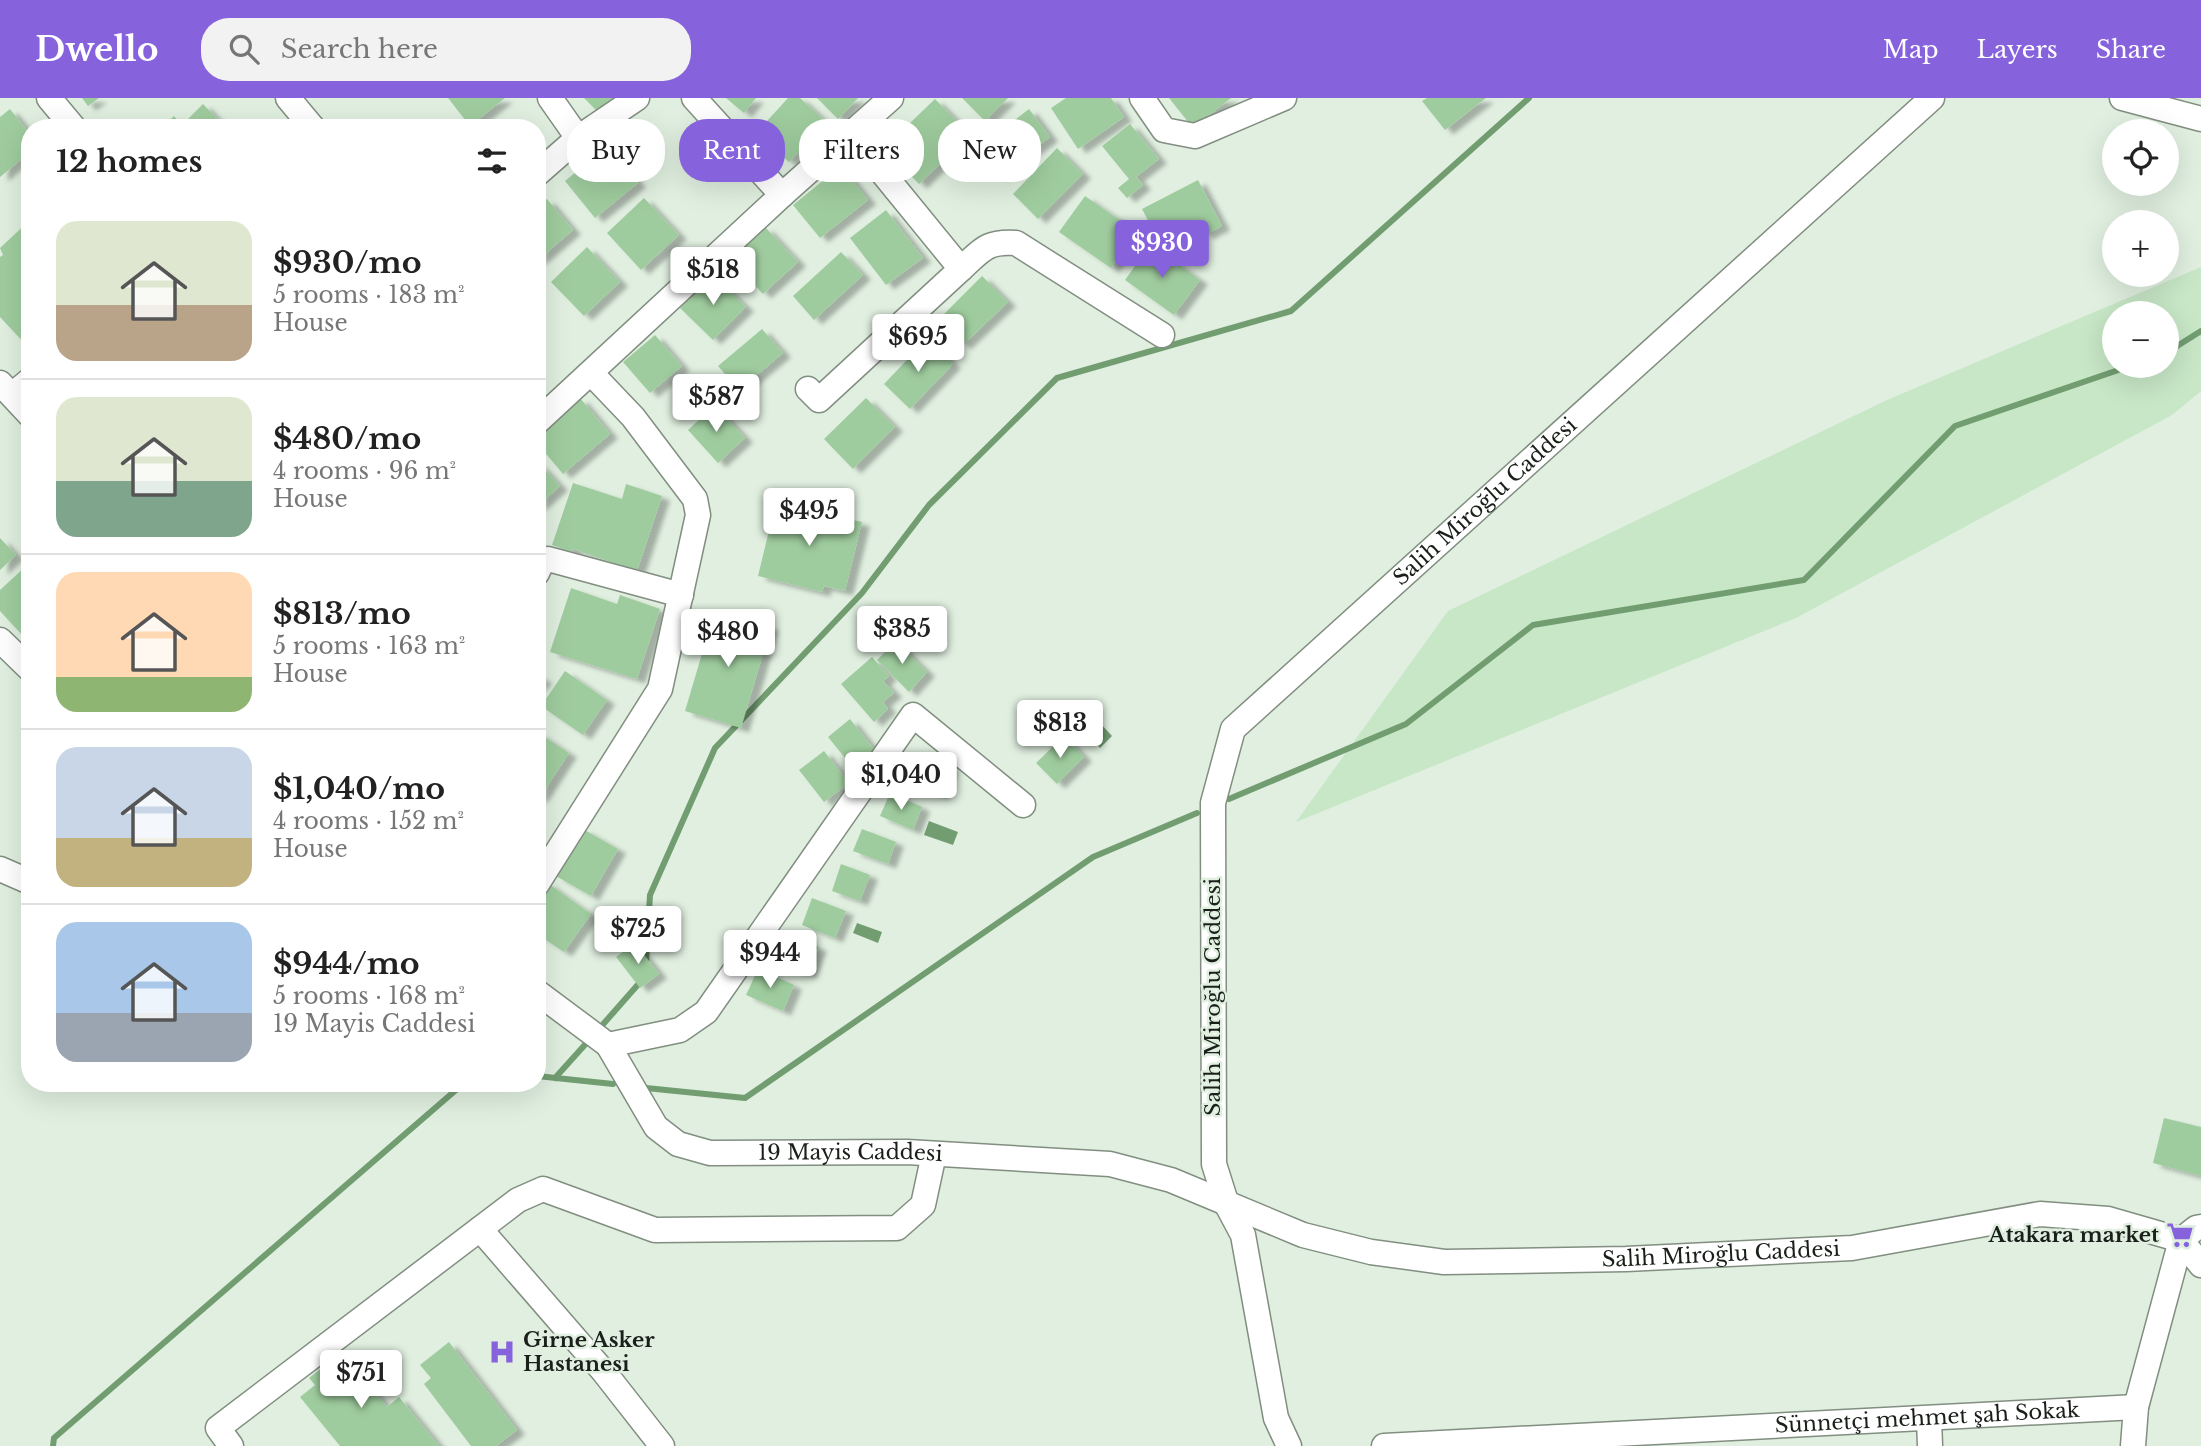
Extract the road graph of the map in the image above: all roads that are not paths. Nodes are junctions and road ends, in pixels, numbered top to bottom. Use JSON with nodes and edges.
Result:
{"nodes":[{"id":1,"x":49,"y":98,"type":"edge"},
{"id":2,"x":288,"y":98,"type":"edge"},
{"id":3,"x":550,"y":98,"type":"edge"},
{"id":4,"x":637,"y":98,"type":"edge"},
{"id":5,"x":694,"y":98,"type":"edge"},
{"id":6,"x":891,"y":98,"type":"edge"},
{"id":7,"x":1142,"y":98,"type":"edge"},
{"id":8,"x":1284,"y":98,"type":"edge"},
{"id":9,"x":1931,"y":98,"type":"edge"},
{"id":10,"x":2122,"y":98,"type":"edge"},
{"id":11,"x":67,"y":119,"type":"edge"},
{"id":12,"x":306,"y":119,"type":"edge"},
{"id":13,"x":606,"y":119,"type":"edge"},
{"id":14,"x":866,"y":119,"type":"edge"},
{"id":15,"x":2201,"y":119,"type":"edge"},
{"id":16,"x":567,"y":122,"type":"edge"},
{"id":17,"x":567,"y":148,"type":"edge"},
{"id":18,"x":546,"y":166,"type":"edge"},
{"id":19,"x":799,"y":180,"type":"edge"},
{"id":20,"x":890,"y":182,"type":"edge"},
{"id":21,"x":782,"y":195,"type":"junction"},
{"id":22,"x":961,"y":269,"type":"junction"},
{"id":23,"x":1162,"y":335,"type":"dead end"},
{"id":24,"x":592,"y":373,"type":"junction"},
{"id":25,"x":808,"y":389,"type":"dead end"},
{"id":26,"x":546,"y":414,"type":"edge"},
{"id":27,"x":546,"y":559,"type":"edge"},
{"id":28,"x":681,"y":595,"type":"junction"},
{"id":29,"x":0,"y":640,"type":"edge"},
{"id":30,"x":21,"y":655,"type":"edge"},
{"id":31,"x":1023,"y":805,"type":"dead end"},
{"id":32,"x":0,"y":869,"type":"edge"},
{"id":33,"x":546,"y":870,"type":"edge"},
{"id":34,"x":21,"y":878,"type":"edge"},
{"id":35,"x":546,"y":999,"type":"edge"},
{"id":36,"x":608,"y":1045,"type":"junction"},
{"id":37,"x":934,"y":1154,"type":"junction"},
{"id":38,"x":1227,"y":1205,"type":"junction"},
{"id":39,"x":480,"y":1229,"type":"junction"},
{"id":40,"x":2191,"y":1233,"type":"edge"},
{"id":41,"x":2201,"y":1265,"type":"edge"},
{"id":42,"x":2136,"y":1407,"type":"junction"},
{"id":43,"x":1929,"y":1419,"type":"junction"},
{"id":44,"x":1735,"y":1438,"type":"edge"},
{"id":45,"x":231,"y":1446,"type":"edge"},
{"id":46,"x":662,"y":1446,"type":"edge"},
{"id":47,"x":1289,"y":1446,"type":"edge"},
{"id":48,"x":1384,"y":1446,"type":"edge"},
{"id":49,"x":1930,"y":1446,"type":"edge"},
{"id":50,"x":2133,"y":1446,"type":"edge"}],
"edges":[{"from":1,"to":11,"type":"street"},
{"from":2,"to":12,"type":"street"},
{"from":3,"to":16,"type":"street"},
{"from":4,"to":13,"type":"street"},
{"from":5,"to":21,"type":"street"},
{"from":6,"to":14,"type":"street"},
{"from":7,"to":8,"type":"street"},
{"from":9,"to":38,"type":"street","name":"Salih Miroğlu Caddesi"},
{"from":10,"to":15,"type":"street"},
{"from":17,"to":18,"type":"street"},
{"from":19,"to":21,"type":"street"},
{"from":20,"to":22,"type":"street"},
{"from":21,"to":24,"type":"street"},
{"from":22,"to":23,"type":"street"},
{"from":22,"to":25,"type":"street"},
{"from":24,"to":26,"type":"street"},
{"from":24,"to":28,"type":"street"},
{"from":27,"to":28,"type":"street"},
{"from":28,"to":33,"type":"street"},
{"from":29,"to":30,"type":"street"},
{"from":31,"to":36,"type":"street"},
{"from":32,"to":34,"type":"street"},
{"from":35,"to":36,"type":"street","name":"19 Mayis Caddesi"},
{"from":36,"to":37,"type":"street","name":"19 Mayis Caddesi"},
{"from":37,"to":38,"type":"street","name":"19 Mayis Caddesi"},
{"from":37,"to":39,"type":"street"},
{"from":38,"to":40,"type":"street","name":"Salih Miroğlu Caddesi"},
{"from":38,"to":47,"type":"street"},
{"from":39,"to":45,"type":"street"},
{"from":39,"to":46,"type":"street"},
{"from":40,"to":41,"type":"street"},
{"from":40,"to":42,"type":"street"},
{"from":42,"to":43,"type":"street","name":"Sünnetçi mehmet şah Sokak"},
{"from":42,"to":50,"type":"street"},
{"from":43,"to":44,"type":"street","name":"Sünnetçi mehmet şah Sokak"},
{"from":43,"to":49,"type":"street"},
{"from":44,"to":48,"type":"street","name":"Sünnetçi mehmet şah Sokak"}]}
